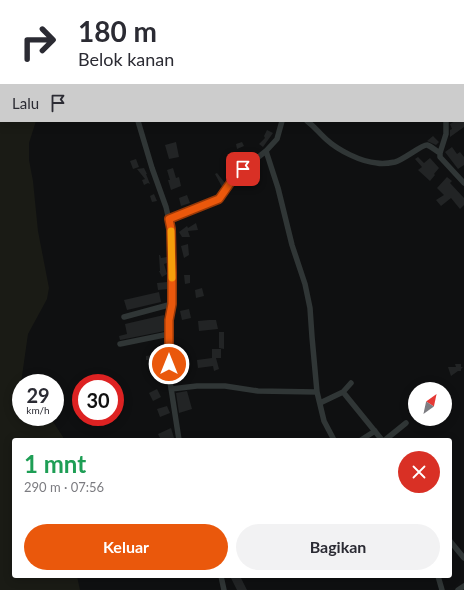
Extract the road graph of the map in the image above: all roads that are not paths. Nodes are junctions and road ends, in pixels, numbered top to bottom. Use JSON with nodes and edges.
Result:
{"nodes":[{"id":1,"x":138,"y":122,"type":"edge"},
{"id":2,"x":282,"y":122,"type":"edge"},
{"id":3,"x":308,"y":122,"type":"edge"},
{"id":4,"x":446,"y":122,"type":"edge"},
{"id":5,"x":266,"y":151,"type":"junction"},
{"id":6,"x":440,"y":153,"type":"junction"},
{"id":7,"x":464,"y":183,"type":"edge"},
{"id":8,"x":169,"y":219,"type":"junction"},
{"id":9,"x":172,"y":304,"type":"junction"},
{"id":10,"x":124,"y":317,"type":"dead end"},
{"id":11,"x":169,"y":334,"type":"junction"},
{"id":12,"x":120,"y":344,"type":"dead end"},
{"id":13,"x":351,"y":383,"type":"dead end"},
{"id":14,"x":172,"y":389,"type":"junction"},
{"id":15,"x":317,"y":392,"type":"junction"},
{"id":16,"x":343,"y":392,"type":"junction"},
{"id":17,"x":320,"y":403,"type":"junction"},
{"id":18,"x":406,"y":423,"type":"dead end"},
{"id":19,"x":375,"y":431,"type":"junction"},
{"id":20,"x":179,"y":438,"type":"edge"},
{"id":21,"x":333,"y":438,"type":"edge"},
{"id":22,"x":363,"y":438,"type":"edge"},
{"id":23,"x":382,"y":438,"type":"edge"},
{"id":24,"x":387,"y":438,"type":"edge"},
{"id":25,"x":452,"y":543,"type":"edge"},
{"id":26,"x":464,"y":558,"type":"edge"},
{"id":27,"x":221,"y":578,"type":"edge"},
{"id":28,"x":439,"y":578,"type":"edge"},
{"id":29,"x":464,"y":586,"type":"edge"},
{"id":30,"x":224,"y":590,"type":"edge"},
{"id":31,"x":442,"y":590,"type":"edge"},
{"id":32,"x":458,"y":590,"type":"edge"}],
"edges":[{"from":1,"to":8,"type":"street"},
{"from":2,"to":5,"type":"street"},
{"from":3,"to":6,"type":"street"},
{"from":4,"to":6,"type":"street"},
{"from":5,"to":8,"type":"street"},
{"from":5,"to":15,"type":"street"},
{"from":6,"to":7,"type":"street"},
{"from":8,"to":9,"type":"street"},
{"from":9,"to":10,"type":"street"},
{"from":9,"to":11,"type":"street"},
{"from":11,"to":12,"type":"street"},
{"from":11,"to":14,"type":"street"},
{"from":13,"to":16,"type":"street"},
{"from":14,"to":15,"type":"street"},
{"from":14,"to":20,"type":"street"},
{"from":15,"to":17,"type":"street"},
{"from":16,"to":17,"type":"street"},
{"from":16,"to":19,"type":"street"},
{"from":17,"to":21,"type":"street"},
{"from":18,"to":24,"type":"street"},
{"from":19,"to":22,"type":"street"},
{"from":19,"to":23,"type":"street"},
{"from":25,"to":26,"type":"street"},
{"from":27,"to":30,"type":"street"},
{"from":28,"to":31,"type":"street"},
{"from":29,"to":32,"type":"street"}]}
